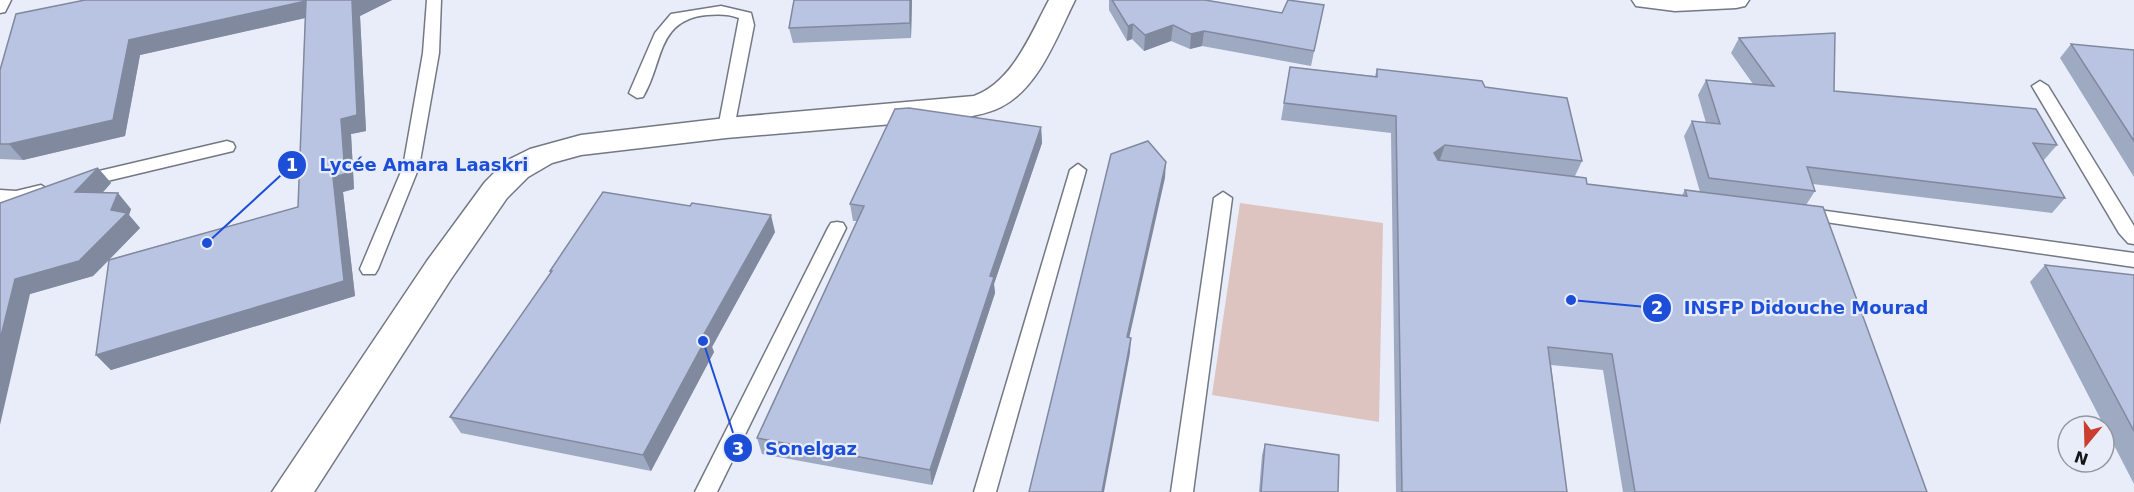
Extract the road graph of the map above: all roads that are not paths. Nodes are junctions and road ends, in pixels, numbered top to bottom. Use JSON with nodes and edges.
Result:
{"nodes":[{"id":1,"x":4,"y":0,"type":"edge"},
{"id":2,"x":434,"y":0,"type":"edge"},
{"id":3,"x":1062,"y":0,"type":"edge"},
{"id":4,"x":1645,"y":0,"type":"edge"},
{"id":5,"x":1736,"y":0,"type":"edge"},
{"id":6,"x":0,"y":9,"type":"edge"},
{"id":7,"x":2040,"y":86,"type":"dead end"},
{"id":8,"x":637,"y":93,"type":"dead end"},
{"id":9,"x":726,"y":128,"type":"junction"},
{"id":10,"x":226,"y":147,"type":"dead end"},
{"id":11,"x":1078,"y":170,"type":"dead end"},
{"id":12,"x":0,"y":196,"type":"edge"},
{"id":13,"x":1223,"y":198,"type":"dead end"},
{"id":14,"x":1783,"y":211,"type":"edge"},
{"id":15,"x":837,"y":228,"type":"dead end"},
{"id":16,"x":2134,"y":238,"type":"edge"},
{"id":17,"x":2134,"y":260,"type":"edge"},
{"id":18,"x":369,"y":269,"type":"dead end"},
{"id":19,"x":292,"y":492,"type":"edge"},
{"id":20,"x":706,"y":492,"type":"edge"},
{"id":21,"x":985,"y":492,"type":"edge"},
{"id":22,"x":1182,"y":492,"type":"edge"}],
"edges":[{"from":1,"to":6,"type":"lane"},
{"from":2,"to":18,"type":"lane"},
{"from":3,"to":9,"type":"street"},
{"from":4,"to":5,"type":"street"},
{"from":7,"to":16,"type":"lane"},
{"from":8,"to":9,"type":"lane"},
{"from":9,"to":19,"type":"street"},
{"from":10,"to":12,"type":"lane"},
{"from":11,"to":21,"type":"lane"},
{"from":13,"to":22,"type":"lane"},
{"from":14,"to":17,"type":"lane"},
{"from":15,"to":20,"type":"lane"}]}
